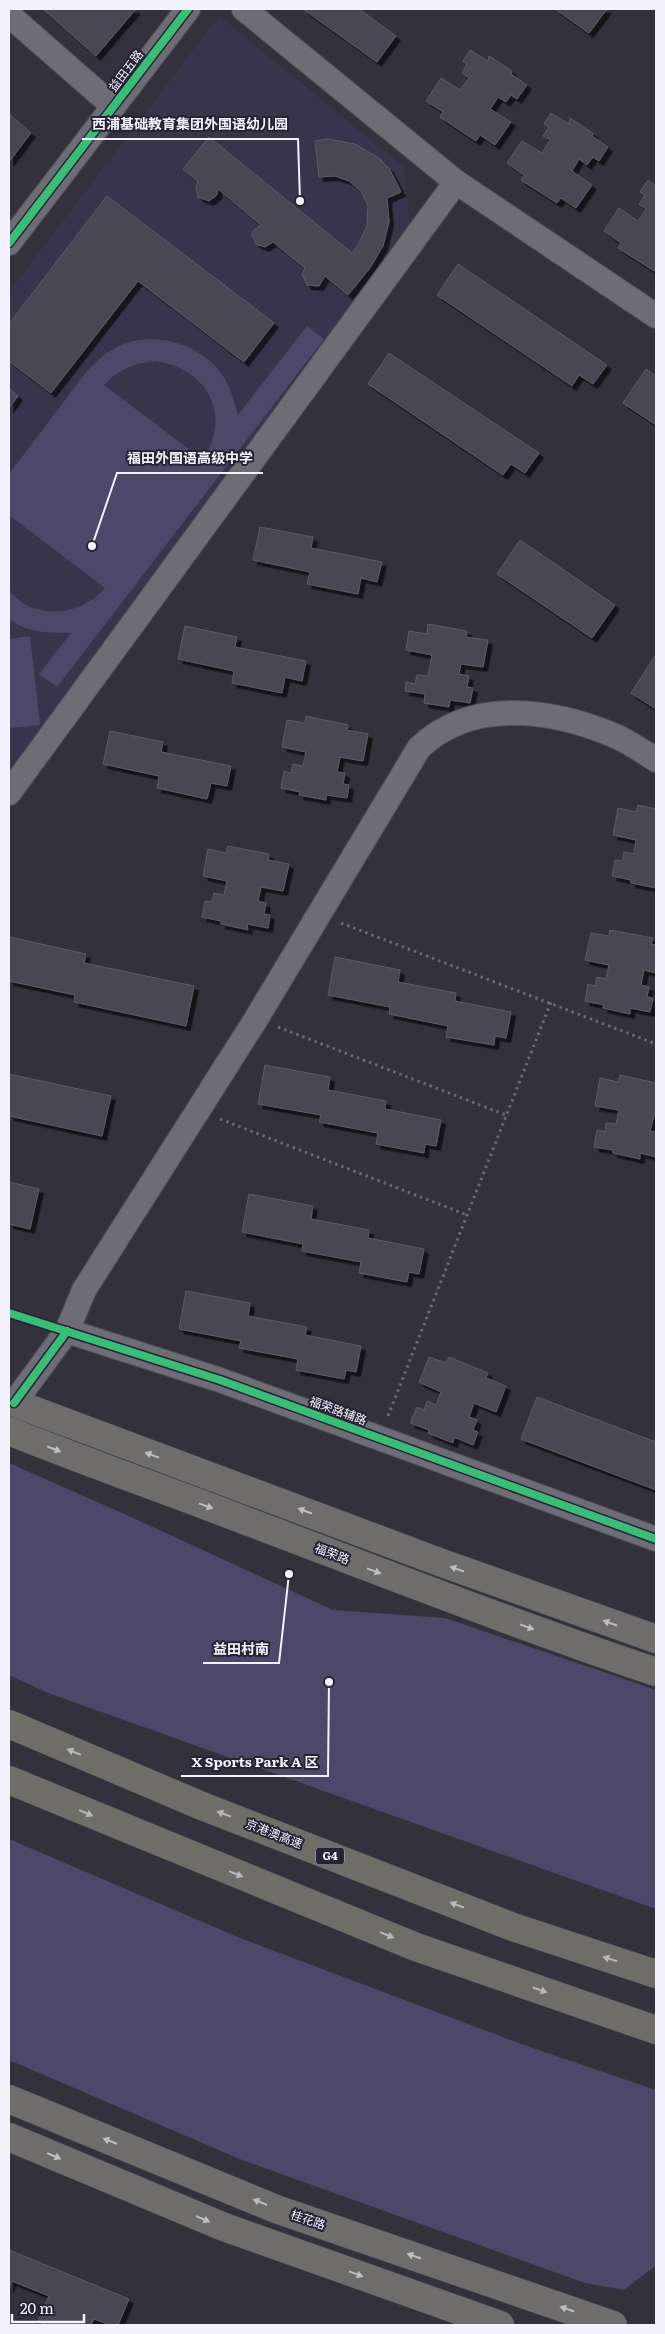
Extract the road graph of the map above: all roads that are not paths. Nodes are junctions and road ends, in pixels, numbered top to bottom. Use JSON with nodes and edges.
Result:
{"nodes":[{"id":1,"x":188,"y":9,"type":"edge"},
{"id":2,"x":244,"y":9,"type":"edge"},
{"id":3,"x":9,"y":15,"type":"edge"},
{"id":4,"x":113,"y":106,"type":"junction"},
{"id":5,"x":456,"y":182,"type":"junction"},
{"id":6,"x":9,"y":243,"type":"edge"},
{"id":7,"x":656,"y":316,"type":"edge"},
{"id":8,"x":656,"y":760,"type":"edge"},
{"id":9,"x":9,"y":793,"type":"edge"},
{"id":10,"x":67,"y":1331,"type":"junction"},
{"id":11,"x":11,"y":1402,"type":"edge"},
{"id":12,"x":9,"y":1431,"type":"edge"},
{"id":13,"x":656,"y":1539,"type":"edge"},
{"id":14,"x":656,"y":1639,"type":"edge"},
{"id":15,"x":656,"y":1672,"type":"edge"},
{"id":16,"x":9,"y":1724,"type":"edge"},
{"id":17,"x":9,"y":1780,"type":"edge"},
{"id":18,"x":656,"y":1974,"type":"edge"},
{"id":19,"x":656,"y":2030,"type":"edge"},
{"id":20,"x":9,"y":2099,"type":"edge"},
{"id":21,"x":9,"y":2137,"type":"edge"},
{"id":22,"x":500,"y":2325,"type":"edge"},
{"id":23,"x":613,"y":2325,"type":"edge"}],
"edges":[{"from":1,"to":4,"type":"street","name":"益田五路"},
{"from":2,"to":5,"type":"street"},
{"from":3,"to":4,"type":"street"},
{"from":4,"to":6,"type":"street","name":"益田五路"},
{"from":5,"to":7,"type":"street"},
{"from":5,"to":9,"type":"street"},
{"from":8,"to":10,"type":"street"},
{"from":10,"to":11,"type":"street"},
{"from":10,"to":13,"type":"street","name":"福荣路辅路"},
{"from":14,"to":11,"type":"main road","one_way":true},
{"from":12,"to":15,"type":"main road","name":"福荣路","one_way":true},
{"from":18,"to":16,"type":"highway","name":"京港澳高速","number":"G4","one_way":true},
{"from":17,"to":19,"type":"highway","one_way":true},
{"from":23,"to":20,"type":"main road","name":"桂花路","one_way":true},
{"from":21,"to":22,"type":"main road","one_way":true}]}
